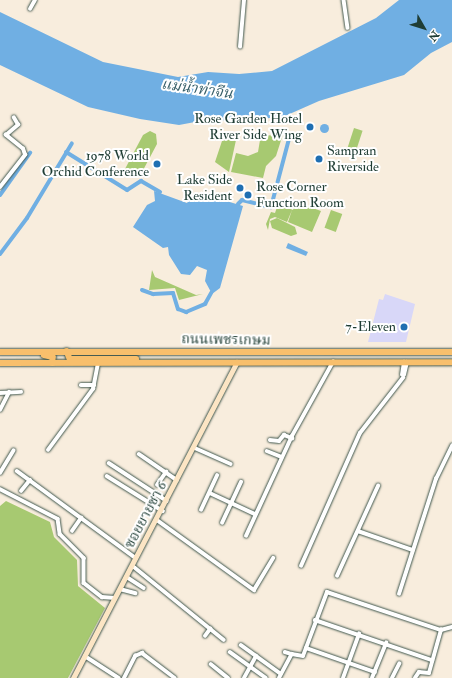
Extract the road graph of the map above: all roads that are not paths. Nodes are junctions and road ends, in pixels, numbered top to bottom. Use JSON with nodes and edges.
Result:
{"nodes":[{"id":1,"x":35,"y":0,"type":"edge"},
{"id":2,"x":244,"y":0,"type":"edge"},
{"id":3,"x":344,"y":0,"type":"edge"},
{"id":4,"x":30,"y":9,"type":"dead end"},
{"id":5,"x":348,"y":28,"type":"dead end"},
{"id":6,"x":240,"y":47,"type":"dead end"},
{"id":7,"x":14,"y":118,"type":"dead end"},
{"id":8,"x":0,"y":187,"type":"edge"},
{"id":9,"x":67,"y":351,"type":"junction"},
{"id":10,"x":1,"y":352,"type":"edge"},
{"id":11,"x":452,"y":352,"type":"edge"},
{"id":12,"x":237,"y":362,"type":"junction"},
{"id":13,"x":333,"y":362,"type":"junction"},
{"id":14,"x":405,"y":362,"type":"junction"},
{"id":15,"x":452,"y":362,"type":"edge"},
{"id":16,"x":0,"y":363,"type":"edge"},
{"id":17,"x":53,"y":363,"type":"junction"},
{"id":18,"x":98,"y":363,"type":"junction"},
{"id":19,"x":140,"y":363,"type":"junction"},
{"id":20,"x":81,"y":385,"type":"dead end"},
{"id":21,"x":94,"y":385,"type":"junction"},
{"id":22,"x":9,"y":392,"type":"junction"},
{"id":23,"x":21,"y":392,"type":"dead end"},
{"id":24,"x":0,"y":393,"type":"edge"},
{"id":25,"x":0,"y":410,"type":"edge"},
{"id":26,"x":292,"y":438,"type":"junction"},
{"id":27,"x":270,"y":440,"type":"dead end"},
{"id":28,"x":452,"y":446,"type":"edge"},
{"id":29,"x":195,"y":448,"type":"junction"},
{"id":30,"x":48,"y":450,"type":"dead end"},
{"id":31,"x":13,"y":451,"type":"dead end"},
{"id":32,"x":267,"y":451,"type":"dead end"},
{"id":33,"x":139,"y":454,"type":"dead end"},
{"id":34,"x":282,"y":457,"type":"junction"},
{"id":35,"x":109,"y":463,"type":"dead end"},
{"id":36,"x":231,"y":464,"type":"dead end"},
{"id":37,"x":17,"y":471,"type":"dead end"},
{"id":38,"x":166,"y":472,"type":"junction"},
{"id":39,"x":0,"y":473,"type":"edge"},
{"id":40,"x":107,"y":476,"type":"dead end"},
{"id":41,"x":217,"y":476,"type":"dead end"},
{"id":42,"x":30,"y":480,"type":"junction"},
{"id":43,"x":178,"y":481,"type":"junction"},
{"id":44,"x":241,"y":482,"type":"dead end"},
{"id":45,"x":157,"y":485,"type":"dead end"},
{"id":46,"x":378,"y":486,"type":"dead end"},
{"id":47,"x":0,"y":489,"type":"edge"},
{"id":48,"x":21,"y":491,"type":"dead end"},
{"id":49,"x":210,"y":493,"type":"junction"},
{"id":50,"x":167,"y":502,"type":"junction"},
{"id":51,"x":231,"y":504,"type":"junction"},
{"id":52,"x":201,"y":510,"type":"dead end"},
{"id":53,"x":163,"y":511,"type":"junction"},
{"id":54,"x":255,"y":514,"type":"junction"},
{"id":55,"x":81,"y":518,"type":"junction"},
{"id":56,"x":158,"y":520,"type":"junction"},
{"id":57,"x":222,"y":523,"type":"dead end"},
{"id":58,"x":72,"y":531,"type":"dead end"},
{"id":59,"x":358,"y":531,"type":"junction"},
{"id":60,"x":246,"y":536,"type":"dead end"},
{"id":61,"x":413,"y":550,"type":"junction"},
{"id":62,"x":273,"y":558,"type":"dead end"},
{"id":63,"x":137,"y":559,"type":"junction"},
{"id":64,"x":132,"y":566,"type":"junction"},
{"id":65,"x":301,"y":566,"type":"dead end"},
{"id":66,"x":337,"y":576,"type":"dead end"},
{"id":67,"x":127,"y":577,"type":"junction"},
{"id":68,"x":144,"y":588,"type":"dead end"},
{"id":69,"x":120,"y":589,"type":"junction"},
{"id":70,"x":135,"y":593,"type":"dead end"},
{"id":71,"x":399,"y":594,"type":"dead end"},
{"id":72,"x":115,"y":598,"type":"junction"},
{"id":73,"x":315,"y":620,"type":"junction"},
{"id":74,"x":452,"y":627,"type":"edge"},
{"id":75,"x":210,"y":629,"type":"junction"},
{"id":76,"x":441,"y":630,"type":"junction"},
{"id":77,"x":359,"y":634,"type":"junction"},
{"id":78,"x":205,"y":636,"type":"dead end"},
{"id":79,"x":224,"y":640,"type":"dead end"},
{"id":80,"x":386,"y":643,"type":"junction"},
{"id":81,"x":241,"y":645,"type":"dead end"},
{"id":82,"x":306,"y":648,"type":"junction"},
{"id":83,"x":230,"y":652,"type":"dead end"},
{"id":84,"x":284,"y":652,"type":"dead end"},
{"id":85,"x":292,"y":654,"type":"junction"},
{"id":86,"x":85,"y":656,"type":"junction"},
{"id":87,"x":256,"y":656,"type":"junction"},
{"id":88,"x":432,"y":660,"type":"junction"},
{"id":89,"x":348,"y":663,"type":"junction"},
{"id":90,"x":211,"y":664,"type":"dead end"},
{"id":91,"x":399,"y":664,"type":"dead end"},
{"id":92,"x":250,"y":666,"type":"junction"},
{"id":93,"x":375,"y":672,"type":"junction"},
{"id":94,"x":280,"y":676,"type":"edge"},
{"id":95,"x":73,"y":678,"type":"edge"},
{"id":96,"x":118,"y":678,"type":"edge"},
{"id":97,"x":124,"y":678,"type":"edge"},
{"id":98,"x":175,"y":678,"type":"edge"},
{"id":99,"x":228,"y":678,"type":"edge"},
{"id":100,"x":244,"y":678,"type":"edge"},
{"id":101,"x":266,"y":678,"type":"edge"},
{"id":102,"x":343,"y":678,"type":"edge"},
{"id":103,"x":372,"y":678,"type":"edge"},
{"id":104,"x":392,"y":678,"type":"edge"},
{"id":105,"x":415,"y":678,"type":"edge"}],
"edges":[{"from":1,"to":4,"type":"street"},
{"from":2,"to":6,"type":"street"},
{"from":3,"to":5,"type":"street"},
{"from":7,"to":8,"type":"street"},
{"from":9,"to":10,"type":"main road","name":"ถนนเพชรเกษม"},
{"from":9,"to":11,"type":"main road","name":"ถนนเพชรเกษม"},
{"from":9,"to":19,"type":"main road"},
{"from":10,"to":17,"type":"main road"},
{"from":12,"to":13,"type":"main road","name":"ถนนเพชรเกษม"},
{"from":12,"to":19,"type":"main road","name":"ถนนเพชรเกษม"},
{"from":12,"to":29,"type":"street","name":"ซอยยายชา 6"},
{"from":13,"to":14,"type":"main road","name":"ถนนเพชรเกษม"},
{"from":13,"to":26,"type":"street"},
{"from":14,"to":15,"type":"main road","name":"ถนนเพชรเกษม"},
{"from":14,"to":65,"type":"street"},
{"from":16,"to":17,"type":"main road","name":"ถนนเพชรเกษม"},
{"from":17,"to":18,"type":"main road","name":"ถนนเพชรเกษม"},
{"from":18,"to":19,"type":"main road","name":"ถนนเพชรเกษม"},
{"from":18,"to":21,"type":"street"},
{"from":20,"to":21,"type":"street"},
{"from":21,"to":30,"type":"street"},
{"from":22,"to":23,"type":"street"},
{"from":22,"to":24,"type":"street"},
{"from":22,"to":25,"type":"street"},
{"from":26,"to":27,"type":"street"},
{"from":26,"to":34,"type":"street"},
{"from":28,"to":61,"type":"street"},
{"from":29,"to":36,"type":"street"},
{"from":29,"to":43,"type":"street","name":"ซอยยายชา 6"},
{"from":31,"to":39,"type":"street"},
{"from":32,"to":34,"type":"street"},
{"from":33,"to":38,"type":"street"},
{"from":34,"to":54,"type":"street"},
{"from":35,"to":50,"type":"street"},
{"from":37,"to":42,"type":"street"},
{"from":38,"to":43,"type":"street"},
{"from":38,"to":45,"type":"street"},
{"from":40,"to":53,"type":"street"},
{"from":41,"to":49,"type":"street"},
{"from":42,"to":48,"type":"street"},
{"from":42,"to":55,"type":"street"},
{"from":43,"to":50,"type":"street","name":"ซอยยายชา 6"},
{"from":44,"to":51,"type":"street"},
{"from":46,"to":59,"type":"street"},
{"from":47,"to":72,"type":"street"},
{"from":49,"to":51,"type":"street"},
{"from":49,"to":52,"type":"street"},
{"from":50,"to":53,"type":"street","name":"ซอยยายชา 6"},
{"from":51,"to":54,"type":"street"},
{"from":51,"to":57,"type":"street"},
{"from":53,"to":56,"type":"street","name":"ซอยยายชา 6"},
{"from":54,"to":60,"type":"street"},
{"from":55,"to":58,"type":"street"},
{"from":55,"to":63,"type":"street"},
{"from":56,"to":62,"type":"street"},
{"from":56,"to":63,"type":"street","name":"ซอยยายชา 6"},
{"from":59,"to":61,"type":"street"},
{"from":59,"to":66,"type":"street"},
{"from":61,"to":71,"type":"street"},
{"from":63,"to":64,"type":"street","name":"ซอยยายชา 6"},
{"from":64,"to":67,"type":"street","name":"ซอยยายชา 6"},
{"from":64,"to":75,"type":"street"},
{"from":67,"to":68,"type":"street"},
{"from":67,"to":69,"type":"street","name":"ซอยยายชา 6"},
{"from":69,"to":70,"type":"street"},
{"from":69,"to":72,"type":"street","name":"ซอยยายชา 6"},
{"from":72,"to":86,"type":"street","name":"ซอยยายชา 6"},
{"from":73,"to":76,"type":"street"},
{"from":73,"to":77,"type":"street"},
{"from":73,"to":82,"type":"street"},
{"from":74,"to":76,"type":"street"},
{"from":75,"to":78,"type":"street"},
{"from":75,"to":79,"type":"street"},
{"from":76,"to":88,"type":"street"},
{"from":77,"to":80,"type":"street"},
{"from":77,"to":89,"type":"street"},
{"from":80,"to":88,"type":"street"},
{"from":80,"to":93,"type":"street"},
{"from":81,"to":87,"type":"street"},
{"from":82,"to":85,"type":"street"},
{"from":82,"to":89,"type":"street"},
{"from":83,"to":92,"type":"street"},
{"from":84,"to":85,"type":"street"},
{"from":85,"to":94,"type":"street"},
{"from":86,"to":95,"type":"street","name":"ซอยยายชา 6"},
{"from":86,"to":96,"type":"street"},
{"from":87,"to":92,"type":"street"},
{"from":87,"to":94,"type":"street"},
{"from":88,"to":105,"type":"street"},
{"from":89,"to":93,"type":"street"},
{"from":89,"to":102,"type":"street"},
{"from":90,"to":99,"type":"street"},
{"from":91,"to":104,"type":"street"},
{"from":92,"to":100,"type":"street"},
{"from":92,"to":101,"type":"street"},
{"from":93,"to":103,"type":"street"},
{"from":97,"to":98,"type":"street"}]}
